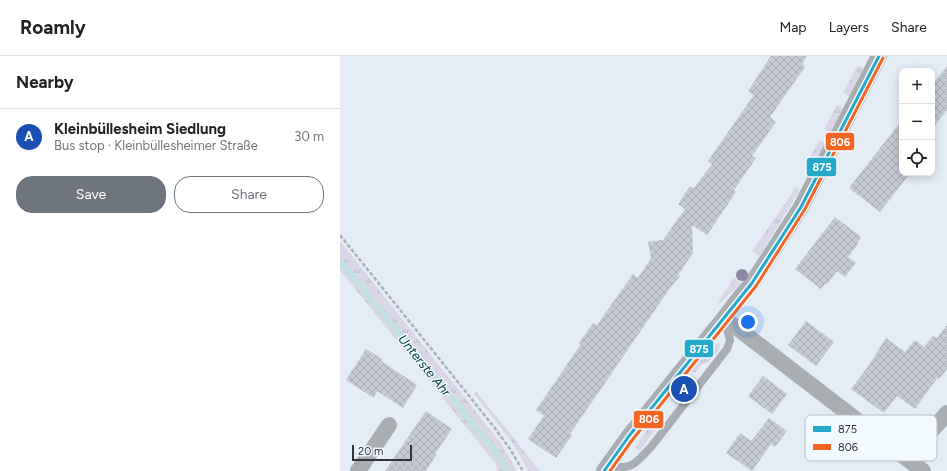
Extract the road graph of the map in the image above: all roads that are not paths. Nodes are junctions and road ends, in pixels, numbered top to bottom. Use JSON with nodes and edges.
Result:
{"nodes":[{"id":1,"x":879,"y":56,"type":"edge"},
{"id":2,"x":724,"y":318,"type":"junction"},
{"id":3,"x":947,"y":413,"type":"edge"},
{"id":4,"x":850,"y":415,"type":"edge"},
{"id":5,"x":937,"y":424,"type":"edge"},
{"id":6,"x":389,"y":425,"type":"dead end"},
{"id":7,"x":910,"y":461,"type":"edge"},
{"id":8,"x":606,"y":468,"type":"edge"},
{"id":9,"x":358,"y":471,"type":"edge"},
{"id":10,"x":923,"y":471,"type":"edge"}],
"edges":[{"from":1,"to":2,"type":"street"},
{"from":2,"to":4,"type":"street"},
{"from":2,"to":8,"type":"street"},
{"from":2,"to":8,"type":"lane"},
{"from":3,"to":5,"type":"street"},
{"from":6,"to":9,"type":"street"},
{"from":7,"to":10,"type":"street"}]}
